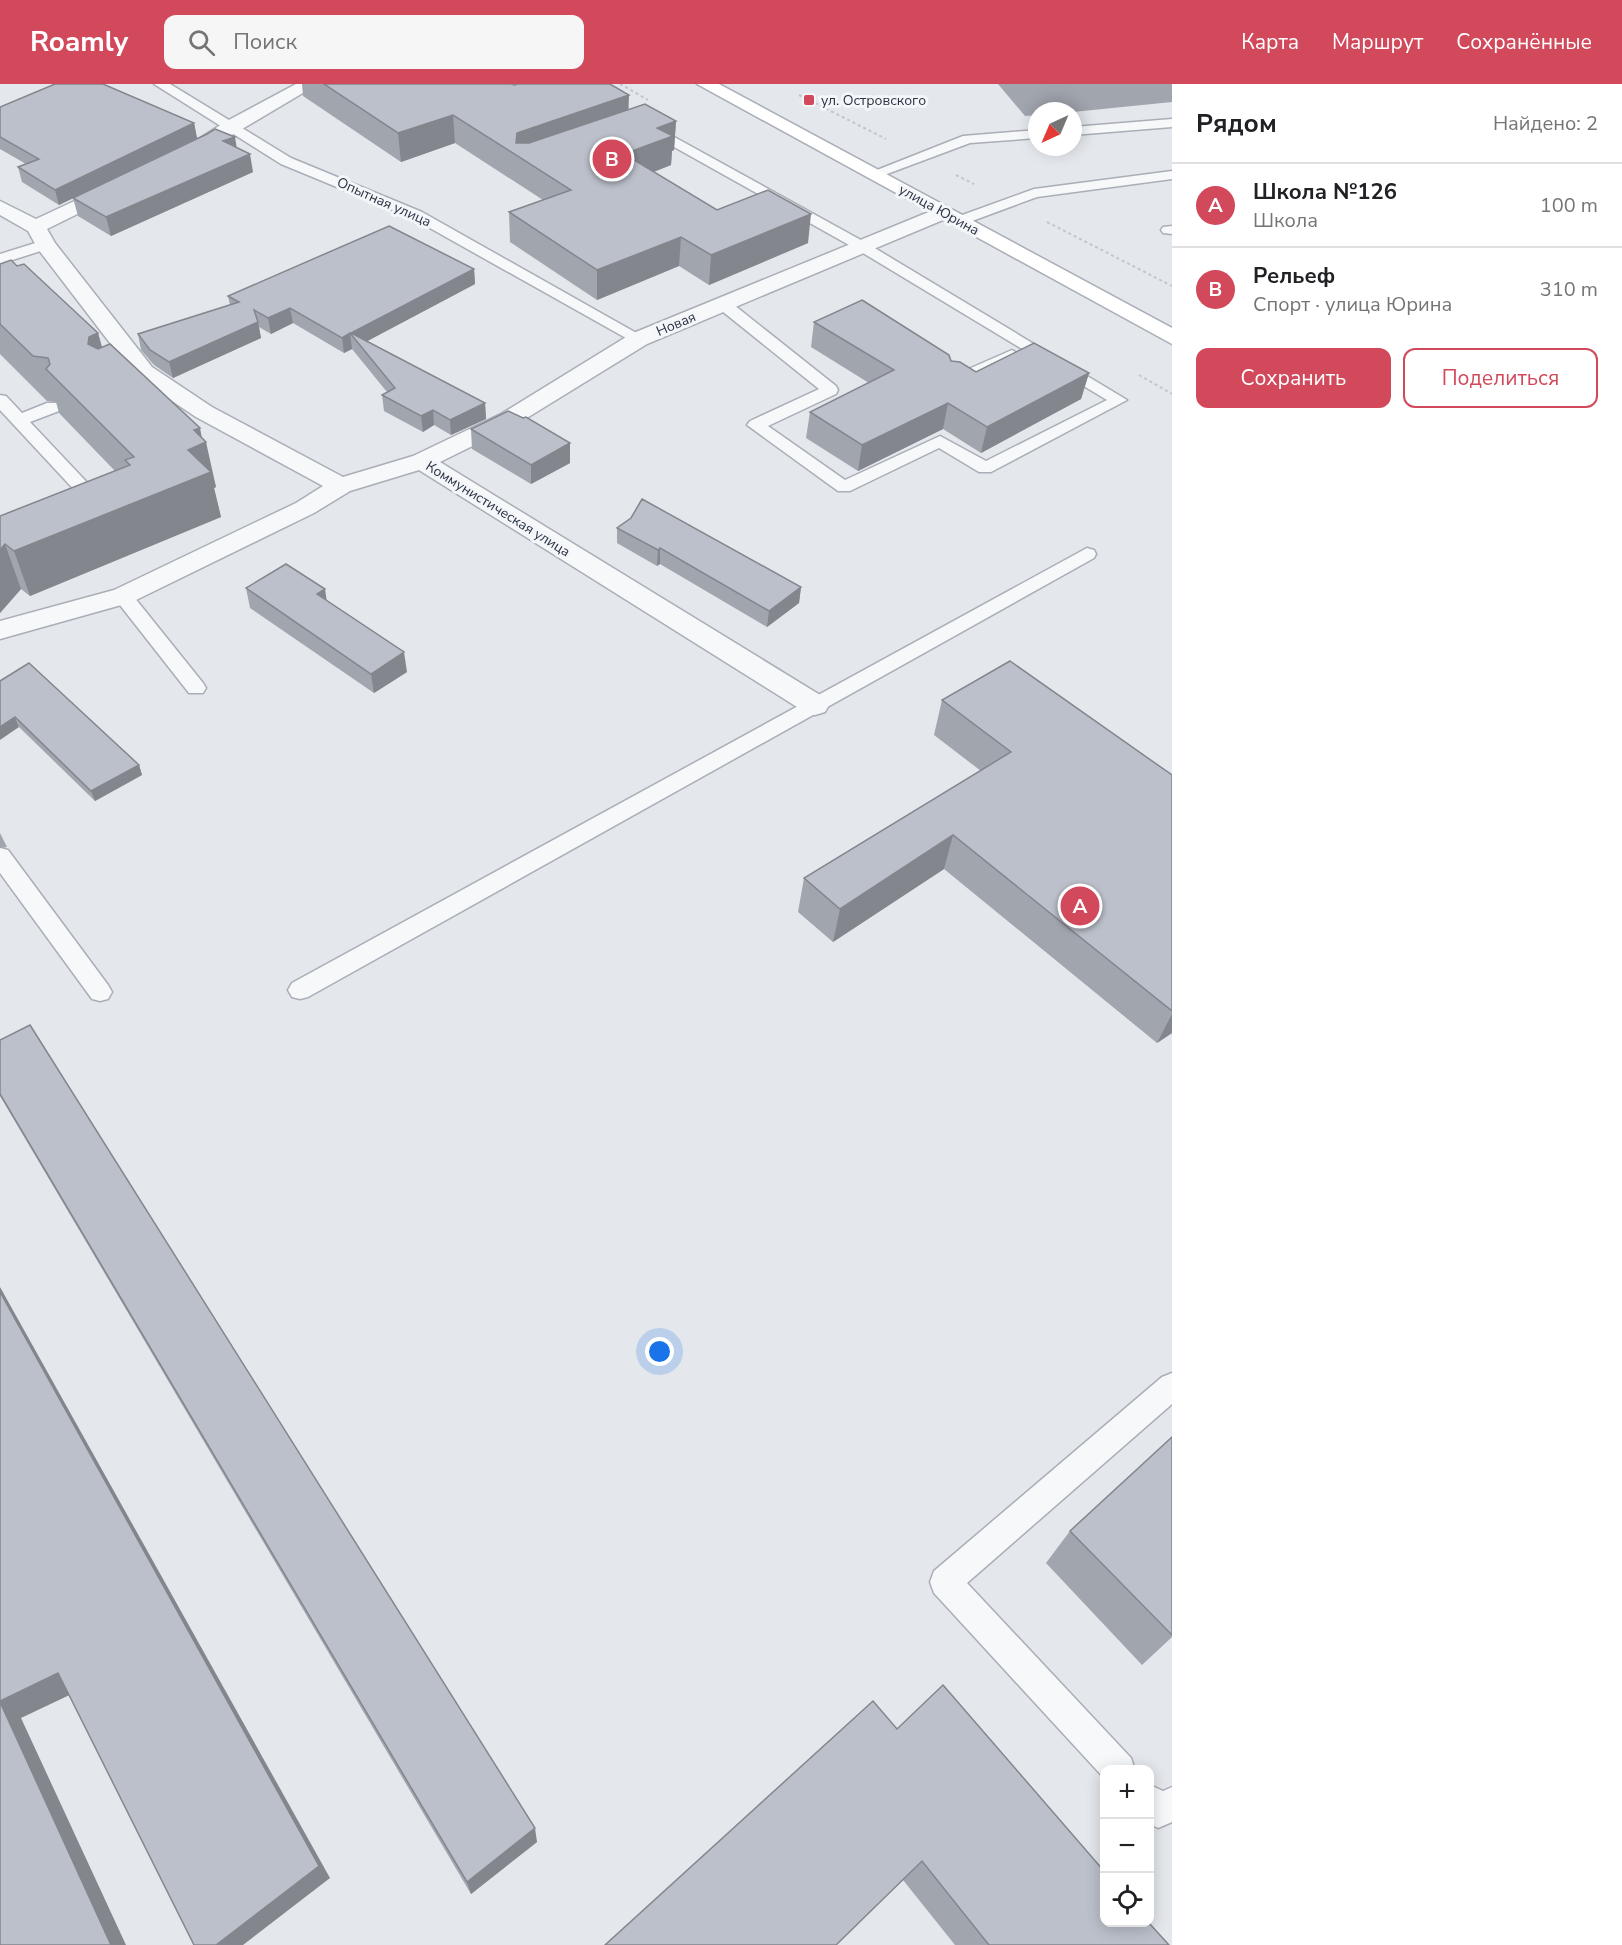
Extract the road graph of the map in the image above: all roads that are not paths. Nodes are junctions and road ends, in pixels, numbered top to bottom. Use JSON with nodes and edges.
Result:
{"nodes":[{"id":1,"x":161,"y":84,"type":"edge"},
{"id":2,"x":309,"y":84,"type":"edge"},
{"id":3,"x":706,"y":84,"type":"edge"},
{"id":4,"x":1172,"y":123,"type":"edge"},
{"id":5,"x":638,"y":124,"type":"edge"},
{"id":6,"x":232,"y":126,"type":"junction"},
{"id":7,"x":1082,"y":130,"type":"edge"},
{"id":8,"x":1028,"y":135,"type":"edge"},
{"id":9,"x":171,"y":161,"type":"edge"},
{"id":10,"x":874,"y":174,"type":"junction"},
{"id":11,"x":1172,"y":175,"type":"edge"},
{"id":12,"x":129,"y":181,"type":"edge"},
{"id":13,"x":779,"y":200,"type":"junction"},
{"id":14,"x":0,"y":207,"type":"edge"},
{"id":15,"x":758,"y":208,"type":"edge"},
{"id":16,"x":951,"y":217,"type":"junction"},
{"id":17,"x":41,"y":236,"type":"junction"},
{"id":18,"x":863,"y":247,"type":"junction"},
{"id":19,"x":0,"y":259,"type":"edge"},
{"id":20,"x":723,"y":304,"type":"junction"},
{"id":21,"x":1172,"y":337,"type":"edge"},
{"id":22,"x":639,"y":339,"type":"junction"},
{"id":23,"x":1029,"y":346,"type":"junction"},
{"id":24,"x":954,"y":382,"type":"edge"},
{"id":25,"x":0,"y":400,"type":"edge"},
{"id":26,"x":53,"y":407,"type":"edge"},
{"id":27,"x":19,"y":420,"type":"junction"},
{"id":28,"x":422,"y":461,"type":"junction"},
{"id":29,"x":341,"y":486,"type":"junction"},
{"id":30,"x":61,"y":508,"type":"edge"},
{"id":31,"x":1087,"y":554,"type":"dead end"},
{"id":32,"x":123,"y":596,"type":"junction"},
{"id":33,"x":0,"y":630,"type":"edge"},
{"id":34,"x":196,"y":688,"type":"dead end"},
{"id":35,"x":815,"y":705,"type":"junction"},
{"id":36,"x":0,"y":856,"type":"edge"},
{"id":37,"x":300,"y":990,"type":"dead end"},
{"id":38,"x":100,"y":992,"type":"dead end"},
{"id":39,"x":1172,"y":1386,"type":"edge"},
{"id":40,"x":1114,"y":1765,"type":"edge"},
{"id":41,"x":1172,"y":1804,"type":"edge"},
{"id":42,"x":1154,"y":1807,"type":"edge"}],
"edges":[{"from":1,"to":6,"type":"lane","name":"Опытная улица"},
{"from":2,"to":6,"type":"street"},
{"from":3,"to":10,"type":"main road","name":"улица Юрина"},
{"from":4,"to":7,"type":"lane"},
{"from":5,"to":13,"type":"lane"},
{"from":6,"to":9,"type":"street"},
{"from":6,"to":22,"type":"lane","name":"Опытная улица"},
{"from":8,"to":10,"type":"lane"},
{"from":10,"to":16,"type":"main road","name":"улица Юрина"},
{"from":11,"to":16,"type":"lane"},
{"from":12,"to":17,"type":"street"},
{"from":13,"to":15,"type":"lane"},
{"from":13,"to":18,"type":"lane"},
{"from":14,"to":17,"type":"street"},
{"from":16,"to":18,"type":"street","name":"Новая"},
{"from":16,"to":21,"type":"main road","name":"улица Юрина"},
{"from":17,"to":19,"type":"lane"},
{"from":17,"to":29,"type":"street"},
{"from":18,"to":20,"type":"street","name":"Новая"},
{"from":18,"to":23,"type":"lane"},
{"from":20,"to":22,"type":"street","name":"Новая"},
{"from":20,"to":23,"type":"lane"},
{"from":22,"to":28,"type":"street","name":"Новая"},
{"from":23,"to":24,"type":"lane"},
{"from":25,"to":27,"type":"lane"},
{"from":26,"to":27,"type":"lane"},
{"from":27,"to":30,"type":"lane"},
{"from":28,"to":29,"type":"street","name":"Коммунистическая улица"},
{"from":28,"to":35,"type":"street","name":"Коммунистическая улица"},
{"from":29,"to":32,"type":"street","name":"Коммунистическая улица"},
{"from":31,"to":35,"type":"lane"},
{"from":32,"to":33,"type":"street","name":"Коммунистическая улица"},
{"from":32,"to":34,"type":"lane"},
{"from":35,"to":37,"type":"lane"},
{"from":36,"to":38,"type":"lane"},
{"from":39,"to":40,"type":"lane"},
{"from":41,"to":42,"type":"lane"}]}
